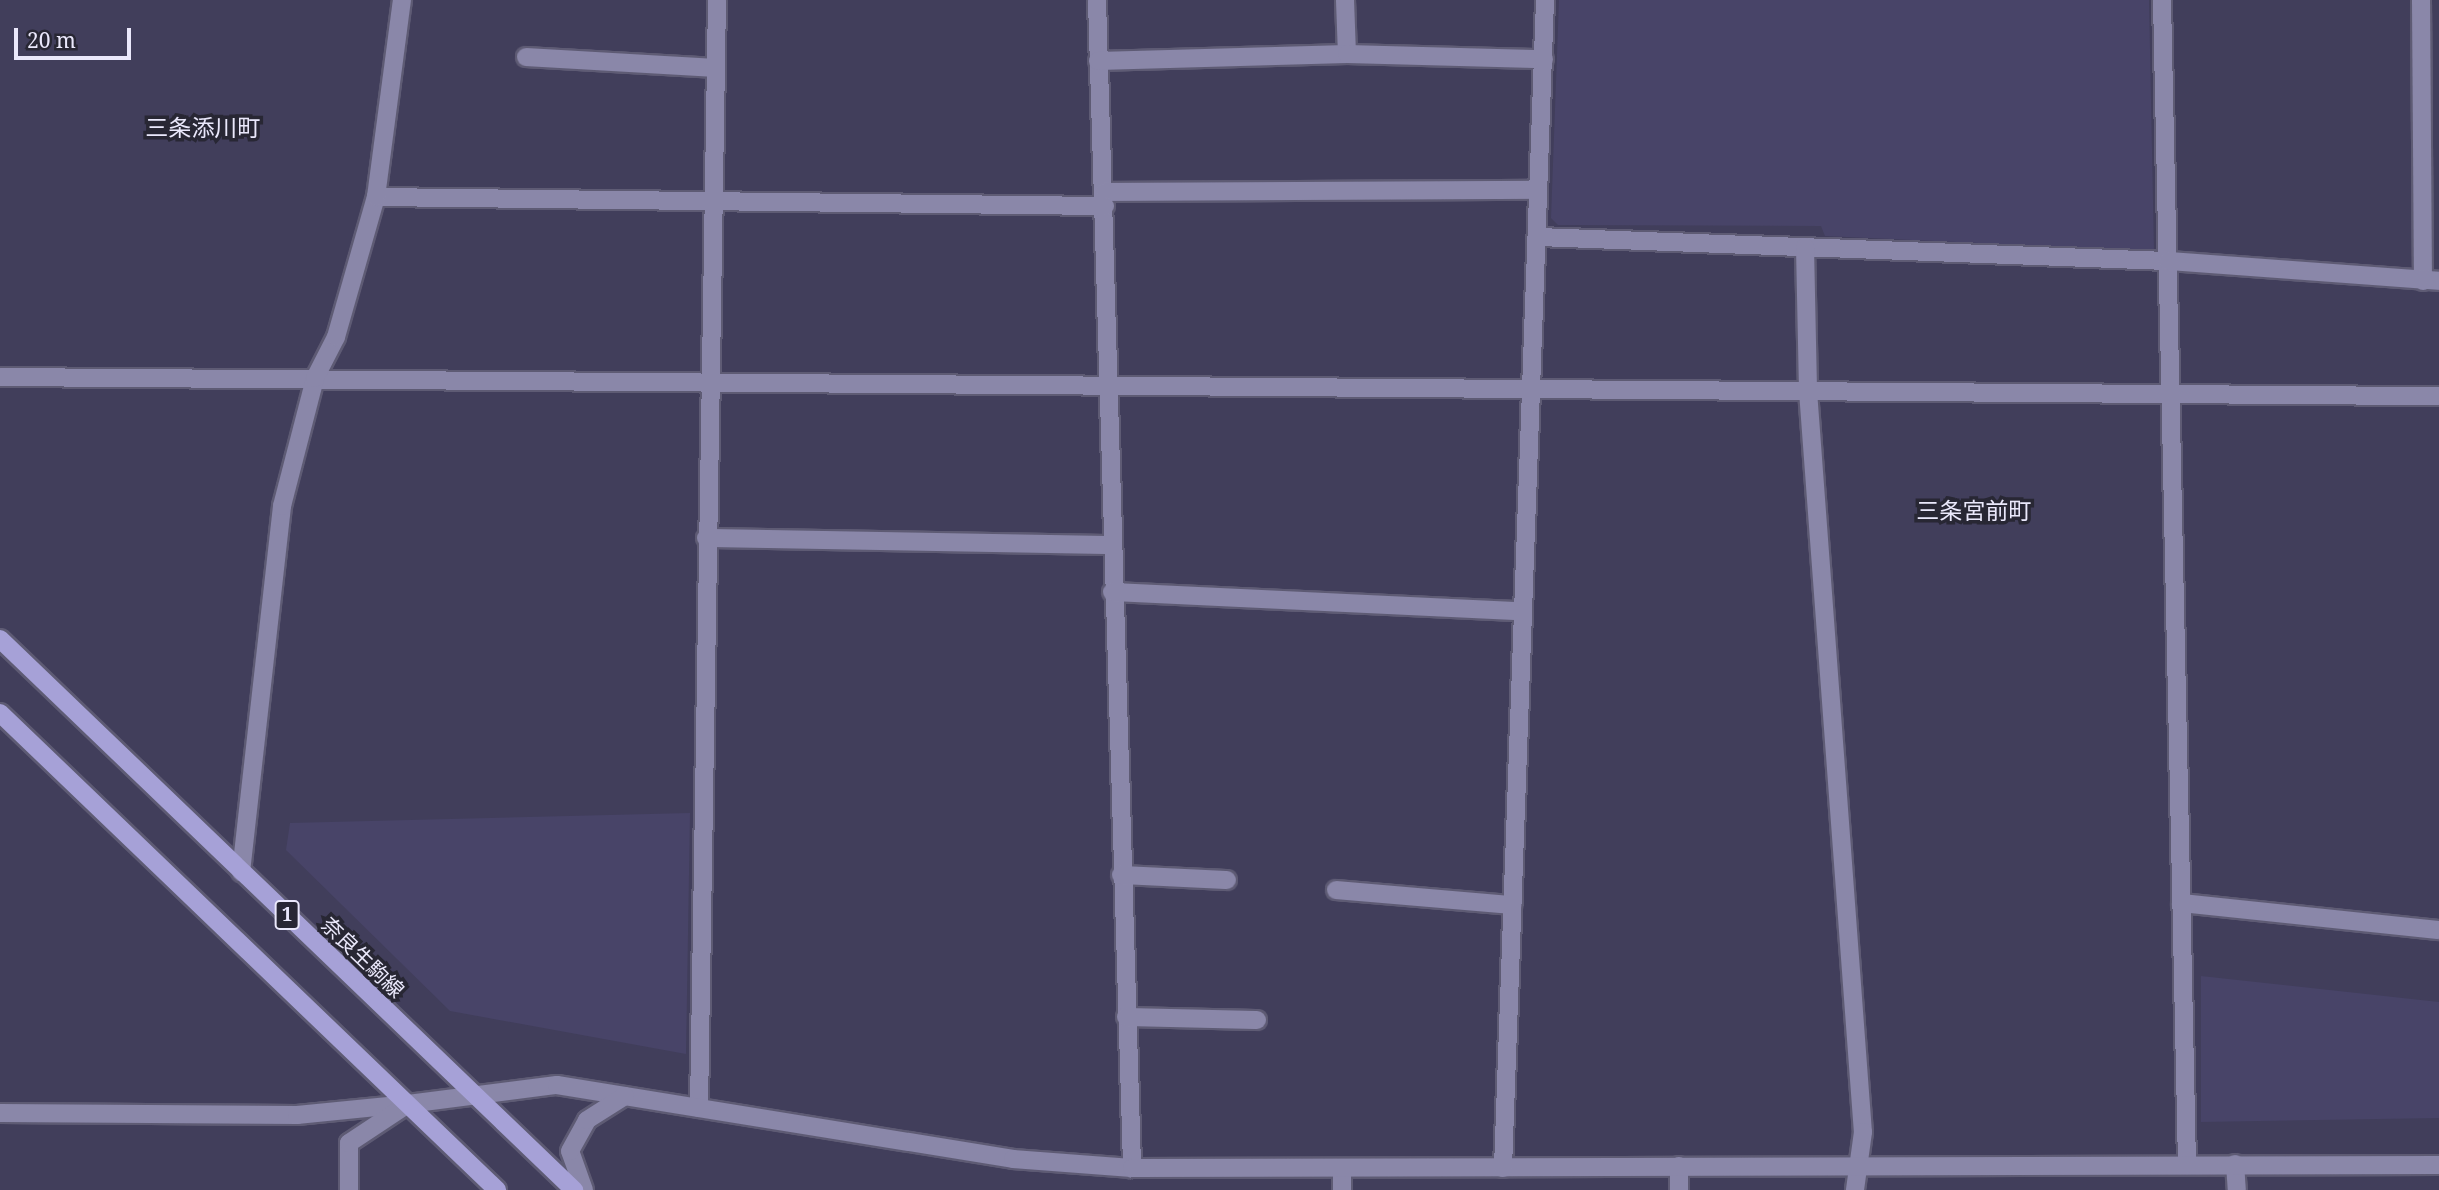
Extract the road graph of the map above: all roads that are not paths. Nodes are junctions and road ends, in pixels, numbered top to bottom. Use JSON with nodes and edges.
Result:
{"nodes":[{"id":1,"x":402,"y":0,"type":"edge"},
{"id":2,"x":717,"y":0,"type":"edge"},
{"id":3,"x":1097,"y":0,"type":"edge"},
{"id":4,"x":1345,"y":0,"type":"edge"},
{"id":5,"x":1545,"y":0,"type":"edge"},
{"id":6,"x":2162,"y":0,"type":"edge"},
{"id":7,"x":2421,"y":0,"type":"edge"},
{"id":8,"x":1347,"y":54,"type":"junction"},
{"id":9,"x":526,"y":57,"type":"dead end"},
{"id":10,"x":1544,"y":59,"type":"junction"},
{"id":11,"x":1098,"y":61,"type":"junction"},
{"id":12,"x":716,"y":68,"type":"junction"},
{"id":13,"x":1538,"y":190,"type":"junction"},
{"id":14,"x":376,"y":197,"type":"junction"},
{"id":15,"x":1105,"y":199,"type":"junction"},
{"id":16,"x":714,"y":205,"type":"junction"},
{"id":17,"x":1539,"y":237,"type":"junction"},
{"id":18,"x":1805,"y":247,"type":"junction"},
{"id":19,"x":2168,"y":261,"type":"junction"},
{"id":20,"x":2431,"y":281,"type":"edge"},
{"id":21,"x":0,"y":377,"type":"edge"},
{"id":22,"x":315,"y":378,"type":"junction"},
{"id":23,"x":707,"y":379,"type":"junction"},
{"id":24,"x":1107,"y":384,"type":"junction"},
{"id":25,"x":1527,"y":389,"type":"junction"},
{"id":26,"x":1808,"y":391,"type":"junction"},
{"id":27,"x":2170,"y":391,"type":"junction"},
{"id":28,"x":2439,"y":396,"type":"edge"},
{"id":29,"x":706,"y":538,"type":"junction"},
{"id":30,"x":1111,"y":545,"type":"junction"},
{"id":31,"x":1112,"y":592,"type":"junction"},
{"id":32,"x":1522,"y":611,"type":"junction"},
{"id":33,"x":0,"y":639,"type":"edge"},
{"id":34,"x":0,"y":713,"type":"edge"},
{"id":35,"x":241,"y":872,"type":"junction"},
{"id":36,"x":1121,"y":875,"type":"junction"},
{"id":37,"x":1227,"y":880,"type":"dead end"},
{"id":38,"x":1336,"y":890,"type":"dead end"},
{"id":39,"x":2181,"y":903,"type":"junction"},
{"id":40,"x":1512,"y":905,"type":"junction"},
{"id":41,"x":2439,"y":930,"type":"edge"},
{"id":42,"x":1126,"y":1017,"type":"junction"},
{"id":43,"x":1257,"y":1020,"type":"dead end"},
{"id":44,"x":470,"y":1092,"type":"junction"},
{"id":45,"x":625,"y":1096,"type":"junction"},
{"id":46,"x":408,"y":1104,"type":"junction"},
{"id":47,"x":699,"y":1108,"type":"junction"},
{"id":48,"x":0,"y":1113,"type":"edge"},
{"id":49,"x":2187,"y":1163,"type":"junction"},
{"id":50,"x":1856,"y":1164,"type":"junction"},
{"id":51,"x":2235,"y":1164,"type":"junction"},
{"id":52,"x":2439,"y":1165,"type":"edge"},
{"id":53,"x":1679,"y":1166,"type":"junction"},
{"id":54,"x":1132,"y":1168,"type":"junction"},
{"id":55,"x":1342,"y":1168,"type":"junction"},
{"id":56,"x":1503,"y":1168,"type":"junction"},
{"id":57,"x":349,"y":1190,"type":"edge"},
{"id":58,"x":497,"y":1190,"type":"edge"},
{"id":59,"x":574,"y":1190,"type":"edge"},
{"id":60,"x":584,"y":1190,"type":"edge"},
{"id":61,"x":1342,"y":1190,"type":"edge"},
{"id":62,"x":1679,"y":1190,"type":"edge"},
{"id":63,"x":1855,"y":1190,"type":"edge"},
{"id":64,"x":2237,"y":1190,"type":"edge"}],
"edges":[{"from":1,"to":14,"type":"street"},
{"from":2,"to":12,"type":"street"},
{"from":3,"to":11,"type":"street"},
{"from":4,"to":8,"type":"street"},
{"from":5,"to":10,"type":"street"},
{"from":6,"to":19,"type":"street"},
{"from":7,"to":20,"type":"street"},
{"from":8,"to":10,"type":"street"},
{"from":8,"to":11,"type":"street"},
{"from":9,"to":12,"type":"street"},
{"from":10,"to":13,"type":"street"},
{"from":11,"to":15,"type":"street"},
{"from":12,"to":16,"type":"street"},
{"from":13,"to":15,"type":"street"},
{"from":13,"to":17,"type":"street"},
{"from":14,"to":16,"type":"street"},
{"from":14,"to":22,"type":"street"},
{"from":15,"to":16,"type":"street"},
{"from":15,"to":24,"type":"street"},
{"from":16,"to":23,"type":"street"},
{"from":17,"to":18,"type":"street"},
{"from":17,"to":25,"type":"street"},
{"from":18,"to":19,"type":"street"},
{"from":18,"to":26,"type":"street"},
{"from":19,"to":20,"type":"street"},
{"from":19,"to":27,"type":"street"},
{"from":21,"to":22,"type":"street"},
{"from":22,"to":23,"type":"street"},
{"from":22,"to":35,"type":"street"},
{"from":23,"to":24,"type":"street"},
{"from":23,"to":29,"type":"street"},
{"from":24,"to":25,"type":"street"},
{"from":24,"to":30,"type":"street"},
{"from":25,"to":26,"type":"street"},
{"from":25,"to":32,"type":"street"},
{"from":26,"to":27,"type":"street"},
{"from":26,"to":50,"type":"street"},
{"from":27,"to":28,"type":"street"},
{"from":27,"to":39,"type":"street"},
{"from":29,"to":30,"type":"street"},
{"from":29,"to":47,"type":"street"},
{"from":30,"to":31,"type":"street"},
{"from":31,"to":32,"type":"street"},
{"from":31,"to":36,"type":"street"},
{"from":32,"to":40,"type":"street"},
{"from":33,"to":35,"type":"main road","name":"奈良生駒線","number":"1"},
{"from":34,"to":46,"type":"main road"},
{"from":35,"to":44,"type":"main road","name":"奈良生駒線","number":"1"},
{"from":36,"to":37,"type":"street"},
{"from":36,"to":42,"type":"street"},
{"from":38,"to":40,"type":"street"},
{"from":39,"to":41,"type":"street"},
{"from":39,"to":49,"type":"street"},
{"from":40,"to":56,"type":"street"},
{"from":42,"to":43,"type":"street"},
{"from":42,"to":54,"type":"street"},
{"from":44,"to":45,"type":"street"},
{"from":44,"to":46,"type":"street"},
{"from":44,"to":59,"type":"main road","name":"奈良生駒線","number":"1"},
{"from":45,"to":47,"type":"street"},
{"from":45,"to":60,"type":"street"},
{"from":46,"to":48,"type":"street"},
{"from":46,"to":57,"type":"street"},
{"from":46,"to":58,"type":"main road"},
{"from":47,"to":54,"type":"street"},
{"from":49,"to":50,"type":"street"},
{"from":49,"to":51,"type":"street"},
{"from":50,"to":53,"type":"street"},
{"from":50,"to":63,"type":"street"},
{"from":51,"to":52,"type":"street"},
{"from":51,"to":64,"type":"street"},
{"from":53,"to":56,"type":"street"},
{"from":53,"to":62,"type":"street"},
{"from":54,"to":55,"type":"street"},
{"from":55,"to":56,"type":"street"},
{"from":55,"to":61,"type":"street"}]}
